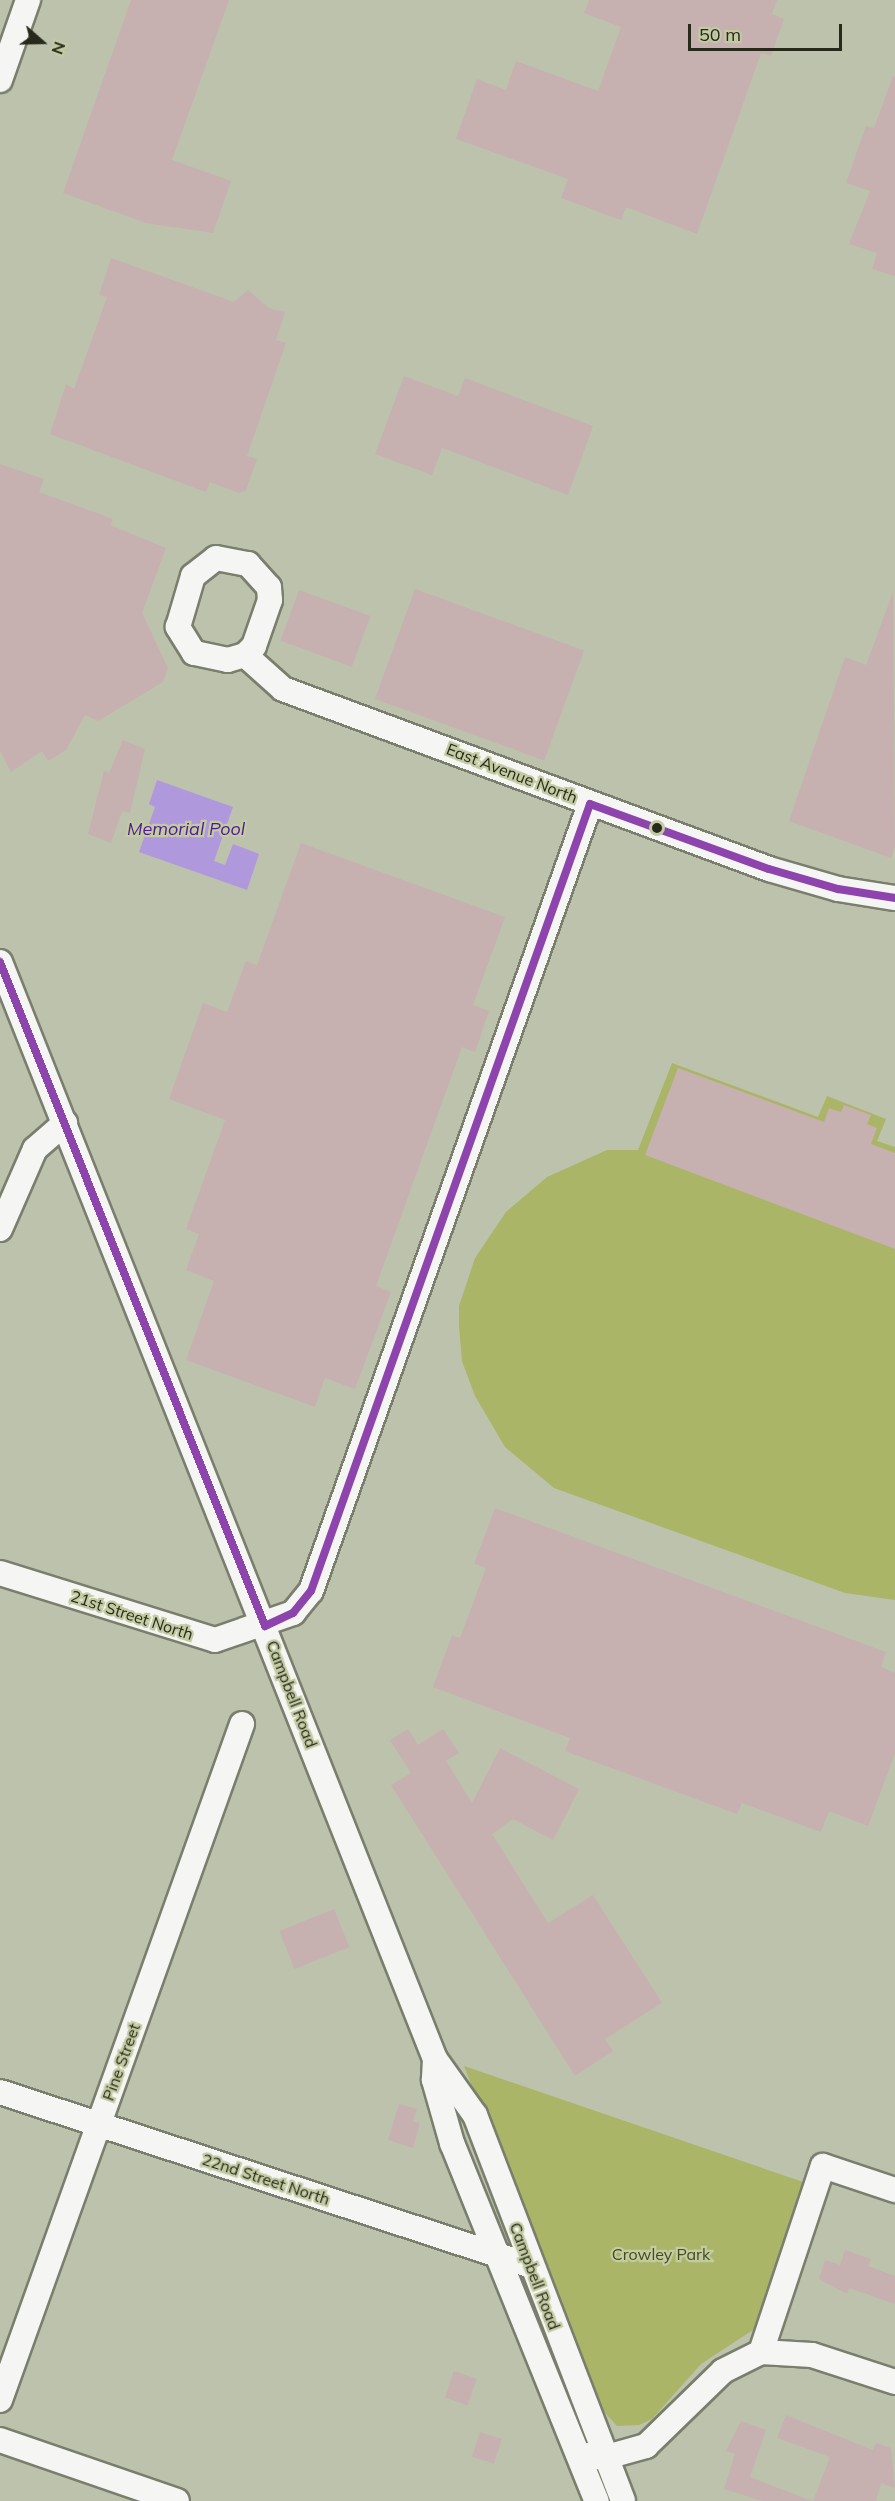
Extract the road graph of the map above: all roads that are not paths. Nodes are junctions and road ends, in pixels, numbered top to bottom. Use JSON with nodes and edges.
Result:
{"nodes":[{"id":1,"x":28,"y":0,"type":"edge"},
{"id":2,"x":5,"y":48,"type":"edge"},
{"id":3,"x":0,"y":80,"type":"edge"},
{"id":4,"x":245,"y":655,"type":"junction"},
{"id":5,"x":590,"y":804,"type":"junction"},
{"id":6,"x":895,"y":898,"type":"edge"},
{"id":7,"x":0,"y":962,"type":"edge"},
{"id":8,"x":65,"y":1123,"type":"junction"},
{"id":9,"x":4,"y":1204,"type":"edge"},
{"id":10,"x":0,"y":1229,"type":"edge"},
{"id":11,"x":0,"y":1573,"type":"edge"},
{"id":12,"x":265,"y":1626,"type":"junction"},
{"id":13,"x":242,"y":1724,"type":"dead end"},
{"id":14,"x":435,"y":2059,"type":"junction"},
{"id":15,"x":0,"y":2092,"type":"edge"},
{"id":16,"x":99,"y":2125,"type":"junction"},
{"id":17,"x":895,"y":2190,"type":"edge"},
{"id":18,"x":498,"y":2255,"type":"junction"},
{"id":19,"x":531,"y":2266,"type":"junction"},
{"id":20,"x":761,"y":2352,"type":"junction"},
{"id":21,"x":895,"y":2382,"type":"edge"},
{"id":22,"x":0,"y":2400,"type":"edge"},
{"id":23,"x":0,"y":2440,"type":"edge"},
{"id":24,"x":577,"y":2453,"type":"junction"},
{"id":25,"x":603,"y":2458,"type":"junction"},
{"id":26,"x":177,"y":2501,"type":"edge"},
{"id":27,"x":597,"y":2501,"type":"edge"},
{"id":28,"x":623,"y":2501,"type":"edge"}],
"edges":[{"from":1,"to":2,"type":"street"},
{"from":2,"to":3,"type":"street"},
{"from":4,"to":4,"type":"street"},
{"from":4,"to":5,"type":"street","name":"East Avenue North"},
{"from":5,"to":6,"type":"street","name":"East Avenue North"},
{"from":5,"to":12,"type":"street"},
{"from":7,"to":8,"type":"street","name":"Campbell Road"},
{"from":8,"to":9,"type":"street"},
{"from":8,"to":12,"type":"street","name":"Campbell Road"},
{"from":9,"to":10,"type":"street"},
{"from":11,"to":12,"type":"street","name":"21st Street North"},
{"from":12,"to":14,"type":"street","name":"Campbell Road"},
{"from":13,"to":16,"type":"street","name":"Pine Street"},
{"from":14,"to":18,"type":"street","name":"Campbell Road"},
{"from":14,"to":19,"type":"street","name":"Campbell Road"},
{"from":15,"to":16,"type":"street","name":"22nd Street North"},
{"from":16,"to":18,"type":"street","name":"22nd Street North"},
{"from":16,"to":22,"type":"street","name":"Pine Street"},
{"from":17,"to":20,"type":"street"},
{"from":18,"to":19,"type":"street","name":"22nd Street North"},
{"from":18,"to":24,"type":"street","name":"Campbell Road"},
{"from":19,"to":25,"type":"street","name":"Campbell Road"},
{"from":20,"to":21,"type":"street"},
{"from":20,"to":25,"type":"street"},
{"from":23,"to":26,"type":"street"},
{"from":24,"to":25,"type":"street"},
{"from":24,"to":27,"type":"street","name":"Campbell Road"},
{"from":25,"to":28,"type":"street","name":"Campbell Road"}]}
